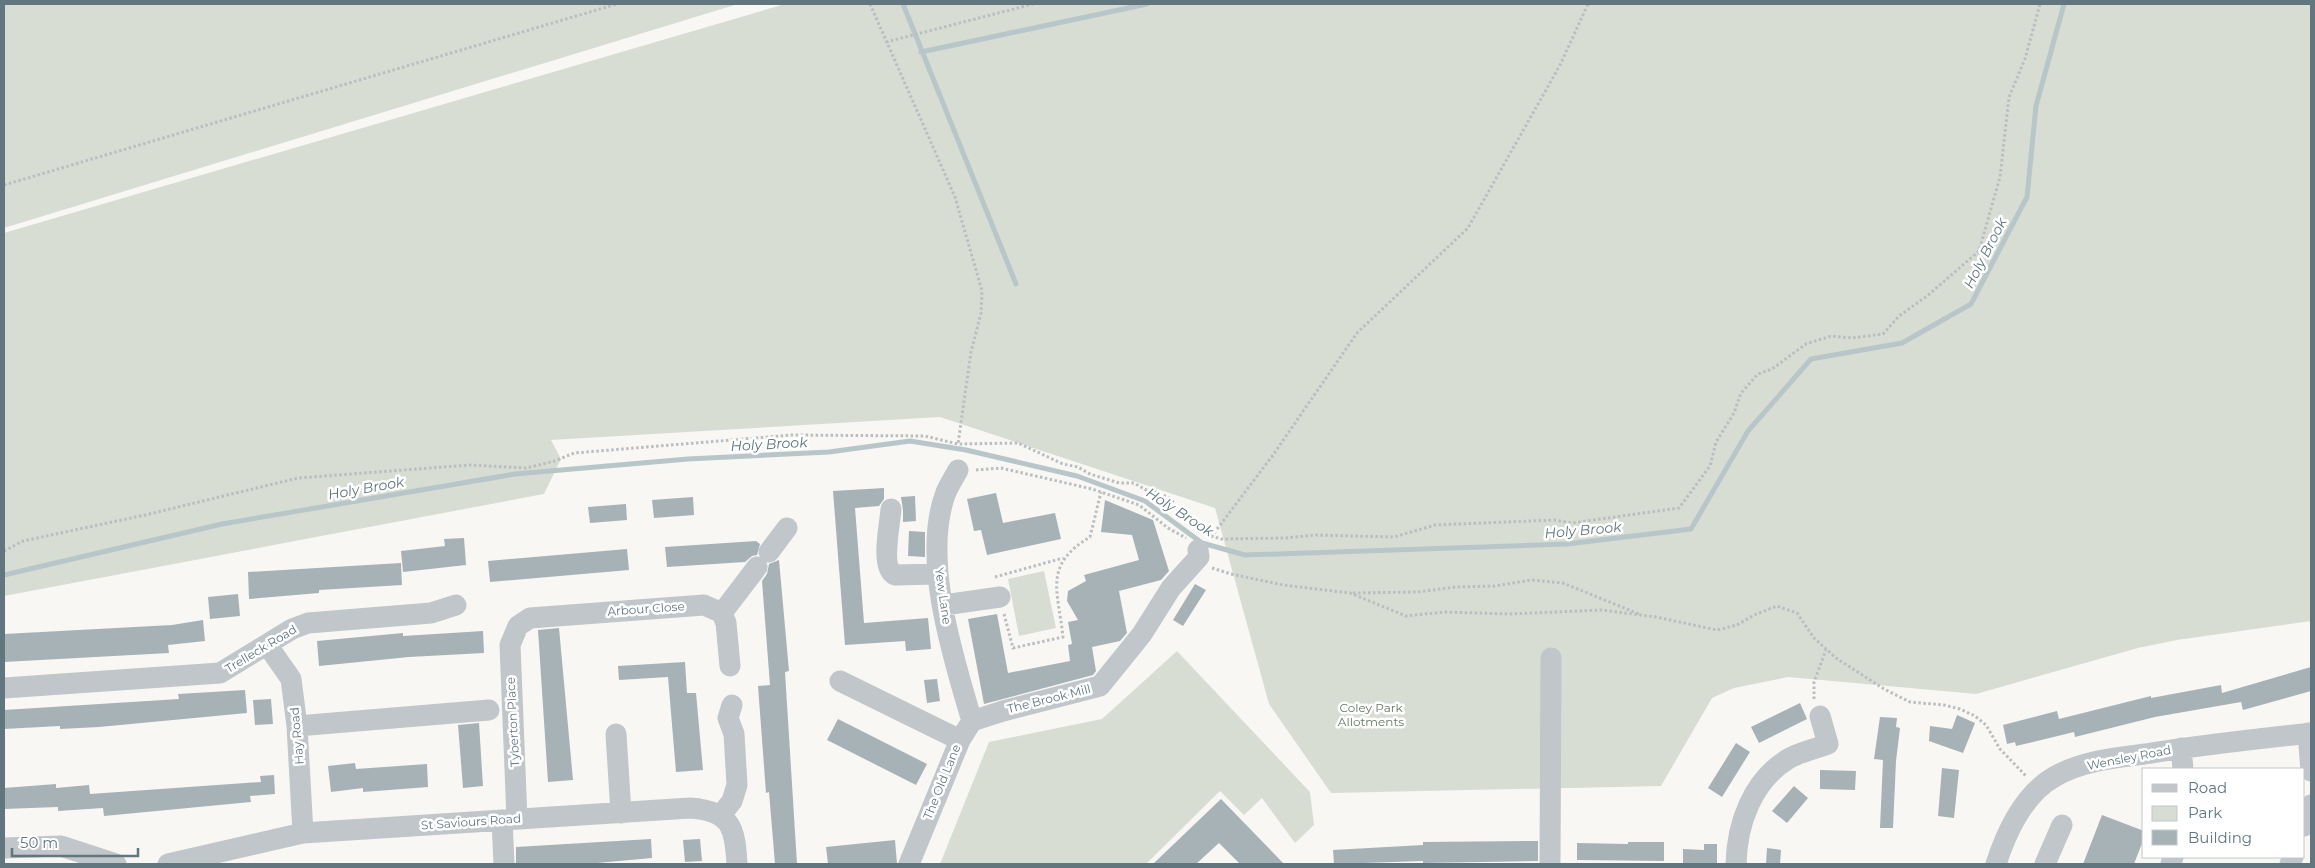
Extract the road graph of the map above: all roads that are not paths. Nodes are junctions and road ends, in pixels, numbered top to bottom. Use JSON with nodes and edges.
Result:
{"nodes":[{"id":1,"x":958,"y":470,"type":"road end"},
{"id":2,"x":891,"y":509,"type":"dead end"},
{"id":3,"x":787,"y":528,"type":"dead end"},
{"id":4,"x":1202,"y":549,"type":"road end"},
{"id":5,"x":938,"y":574,"type":"junction"},
{"id":6,"x":1000,"y":598,"type":"road end"},
{"id":7,"x":456,"y":605,"type":"dead end"},
{"id":8,"x":944,"y":605,"type":"junction"},
{"id":9,"x":722,"y":613,"type":"junction"},
{"id":10,"x":518,"y":626,"type":"joint"},
{"id":11,"x":268,"y":646,"type":"junction"},
{"id":12,"x":1552,"y":658,"type":"dead end"},
{"id":13,"x":730,"y":666,"type":"dead end"},
{"id":14,"x":840,"y":682,"type":"dead end"},
{"id":15,"x":4,"y":688,"type":"edge"},
{"id":16,"x":732,"y":705,"type":"dead end"},
{"id":17,"x":489,"y":710,"type":"dead end"},
{"id":18,"x":1820,"y":716,"type":"road end"},
{"id":19,"x":972,"y":721,"type":"junction"},
{"id":20,"x":297,"y":726,"type":"junction"},
{"id":21,"x":2310,"y":733,"type":"edge"},
{"id":22,"x":616,"y":734,"type":"dead end"},
{"id":23,"x":960,"y":740,"type":"junction"},
{"id":24,"x":2181,"y":748,"type":"junction"},
{"id":25,"x":2183,"y":768,"type":"edge"},
{"id":26,"x":2311,"y":771,"type":"edge"},
{"id":27,"x":2311,"y":805,"type":"edge"},
{"id":28,"x":622,"y":813,"type":"junction"},
{"id":29,"x":721,"y":815,"type":"junction"},
{"id":30,"x":510,"y":820,"type":"junction"},
{"id":31,"x":2305,"y":823,"type":"edge"},
{"id":32,"x":2062,"y":825,"type":"dead end"},
{"id":33,"x":303,"y":834,"type":"junction"},
{"id":34,"x":4,"y":848,"type":"edge"},
{"id":35,"x":116,"y":864,"type":"edge"},
{"id":36,"x":168,"y":864,"type":"edge"},
{"id":37,"x":504,"y":864,"type":"edge"},
{"id":38,"x":737,"y":864,"type":"edge"},
{"id":39,"x":909,"y":864,"type":"edge"},
{"id":40,"x":1550,"y":864,"type":"edge"},
{"id":41,"x":1736,"y":864,"type":"edge"},
{"id":42,"x":1996,"y":864,"type":"edge"},
{"id":43,"x":2045,"y":864,"type":"edge"}],
"edges":[{"from":1,"to":5,"type":"street","name":"Yew Lane"},
{"from":2,"to":5,"type":"street"},
{"from":3,"to":9,"type":"street"},
{"from":4,"to":19,"type":"street","name":"The Brook Mill"},
{"from":5,"to":8,"type":"street","name":"Yew Lane"},
{"from":6,"to":8,"type":"street"},
{"from":7,"to":11,"type":"street","name":"Trelleck Road"},
{"from":8,"to":19,"type":"street","name":"Yew Lane"},
{"from":9,"to":10,"type":"street","name":"Arbour Close"},
{"from":9,"to":13,"type":"street"},
{"from":10,"to":30,"type":"street","name":"Tyberton Place"},
{"from":11,"to":15,"type":"street","name":"Trelleck Road"},
{"from":11,"to":20,"type":"street","name":"Hay Road"},
{"from":12,"to":40,"type":"street"},
{"from":14,"to":23,"type":"street","name":"The Old Lane"},
{"from":16,"to":29,"type":"street"},
{"from":17,"to":20,"type":"street"},
{"from":18,"to":41,"type":"street"},
{"from":19,"to":23,"type":"street"},
{"from":20,"to":33,"type":"street","name":"Hay Road"},
{"from":21,"to":24,"type":"street","name":"Wensley Road"},
{"from":21,"to":26,"type":"street"},
{"from":22,"to":28,"type":"street"},
{"from":23,"to":39,"type":"street","name":"The Old Lane"},
{"from":24,"to":25,"type":"street"},
{"from":24,"to":42,"type":"street","name":"Wensley Road"},
{"from":27,"to":31,"type":"street"},
{"from":28,"to":29,"type":"street","name":"St Saviours Road"},
{"from":28,"to":30,"type":"street","name":"St Saviours Road"},
{"from":29,"to":38,"type":"street"},
{"from":30,"to":33,"type":"street","name":"St Saviours Road"},
{"from":30,"to":37,"type":"street","name":"Tyberton Place"},
{"from":32,"to":43,"type":"street"},
{"from":33,"to":36,"type":"street","name":"St Saviours Road"},
{"from":34,"to":35,"type":"street"}]}
